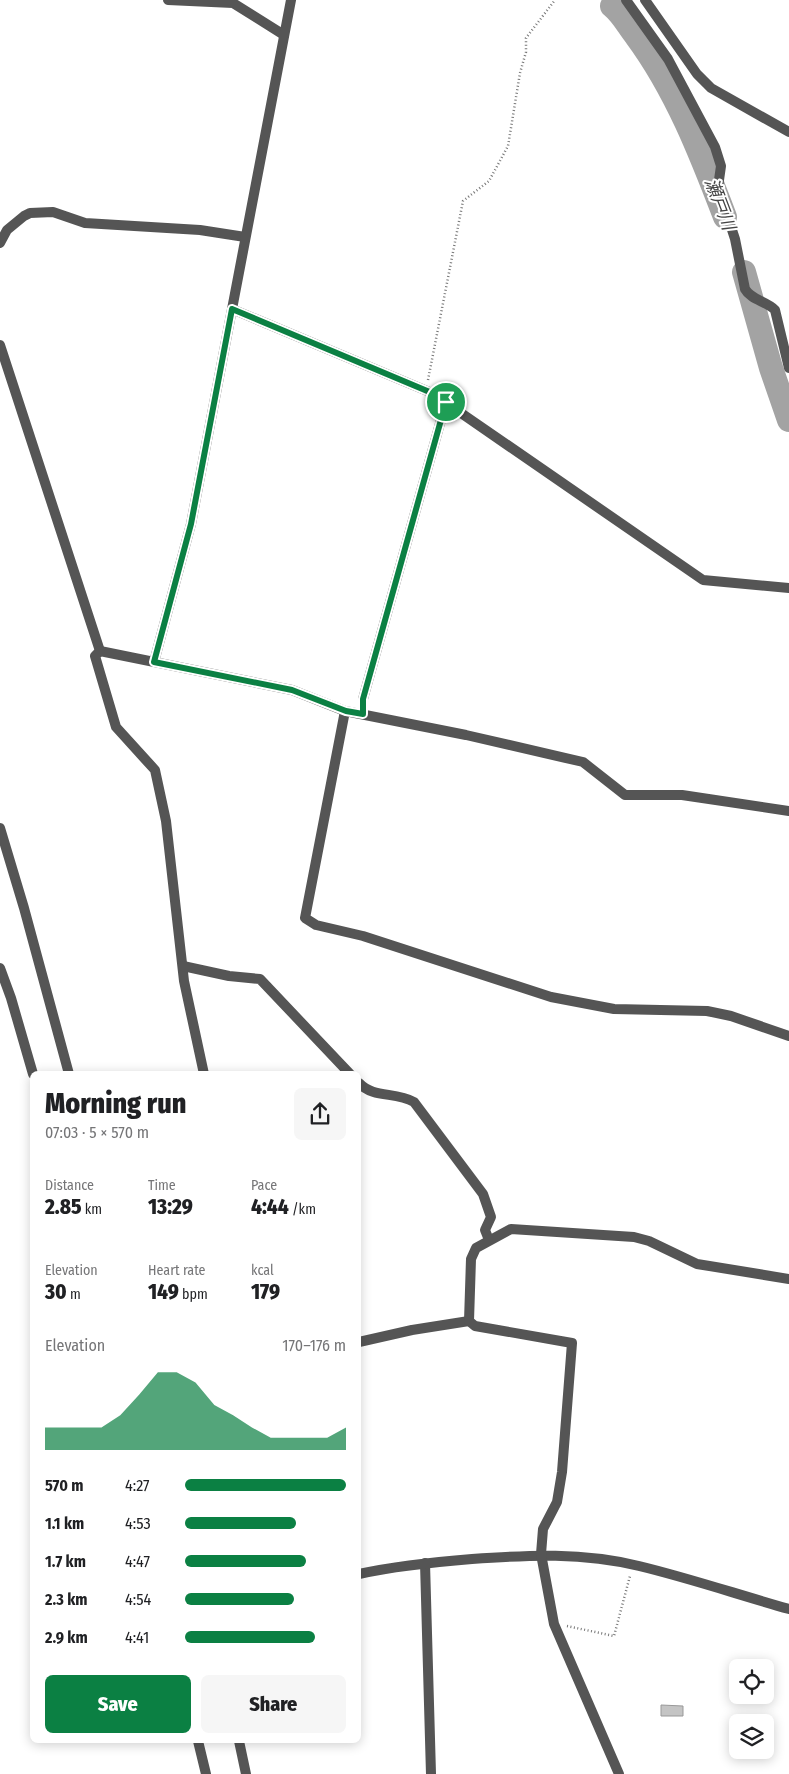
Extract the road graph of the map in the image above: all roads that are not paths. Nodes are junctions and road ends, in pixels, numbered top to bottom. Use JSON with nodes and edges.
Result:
{"nodes":[{"id":1,"x":168,"y":0,"type":"edge"},
{"id":2,"x":291,"y":0,"type":"edge"},
{"id":3,"x":626,"y":0,"type":"edge"},
{"id":4,"x":645,"y":0,"type":"edge"},
{"id":5,"x":284,"y":35,"type":"junction"},
{"id":6,"x":789,"y":132,"type":"edge"},
{"id":7,"x":245,"y":237,"type":"junction"},
{"id":8,"x":0,"y":242,"type":"edge"},
{"id":9,"x":232,"y":309,"type":"junction"},
{"id":10,"x":0,"y":345,"type":"edge"},
{"id":11,"x":789,"y":368,"type":"edge"},
{"id":12,"x":446,"y":402,"type":"junction"},
{"id":13,"x":789,"y":588,"type":"edge"},
{"id":14,"x":100,"y":651,"type":"junction"},
{"id":15,"x":154,"y":662,"type":"junction"},
{"id":16,"x":346,"y":711,"type":"junction"},
{"id":17,"x":363,"y":714,"type":"junction"},
{"id":18,"x":789,"y":811,"type":"edge"},
{"id":19,"x":0,"y":828,"type":"edge"},
{"id":20,"x":183,"y":966,"type":"junction"},
{"id":21,"x":0,"y":968,"type":"edge"},
{"id":22,"x":789,"y":1036,"type":"edge"},
{"id":23,"x":32,"y":1071,"type":"edge"},
{"id":24,"x":68,"y":1071,"type":"edge"},
{"id":25,"x":203,"y":1071,"type":"edge"},
{"id":26,"x":347,"y":1071,"type":"edge"},
{"id":27,"x":361,"y":1085,"type":"edge"},
{"id":28,"x":489,"y":1240,"type":"junction"},
{"id":29,"x":789,"y":1278,"type":"edge"},
{"id":30,"x":470,"y":1321,"type":"junction"},
{"id":31,"x":361,"y":1342,"type":"edge"},
{"id":32,"x":541,"y":1554,"type":"junction"},
{"id":33,"x":425,"y":1563,"type":"junction"},
{"id":34,"x":361,"y":1574,"type":"edge"},
{"id":35,"x":789,"y":1609,"type":"edge"},
{"id":36,"x":198,"y":1743,"type":"edge"},
{"id":37,"x":239,"y":1743,"type":"edge"},
{"id":38,"x":206,"y":1774,"type":"edge"},
{"id":39,"x":246,"y":1774,"type":"edge"},
{"id":40,"x":431,"y":1774,"type":"edge"},
{"id":41,"x":619,"y":1774,"type":"edge"}],
"edges":[{"from":1,"to":5,"type":"street"},
{"from":2,"to":5,"type":"street"},
{"from":3,"to":11,"type":"street"},
{"from":4,"to":6,"type":"street"},
{"from":5,"to":7,"type":"street"},
{"from":7,"to":8,"type":"street"},
{"from":7,"to":9,"type":"street"},
{"from":9,"to":12,"type":"street"},
{"from":9,"to":15,"type":"street"},
{"from":10,"to":14,"type":"street"},
{"from":12,"to":13,"type":"street"},
{"from":12,"to":17,"type":"street"},
{"from":14,"to":15,"type":"street"},
{"from":14,"to":20,"type":"street"},
{"from":15,"to":16,"type":"street"},
{"from":16,"to":17,"type":"street"},
{"from":16,"to":22,"type":"street"},
{"from":17,"to":18,"type":"street"},
{"from":19,"to":24,"type":"street"},
{"from":20,"to":25,"type":"street"},
{"from":20,"to":26,"type":"street"},
{"from":21,"to":23,"type":"street"},
{"from":27,"to":28,"type":"street"},
{"from":28,"to":29,"type":"street"},
{"from":28,"to":30,"type":"street"},
{"from":30,"to":31,"type":"street"},
{"from":30,"to":32,"type":"street"},
{"from":32,"to":33,"type":"street"},
{"from":32,"to":35,"type":"street"},
{"from":32,"to":41,"type":"street"},
{"from":33,"to":34,"type":"street"},
{"from":33,"to":40,"type":"street"},
{"from":36,"to":38,"type":"street"},
{"from":37,"to":39,"type":"street"}]}
